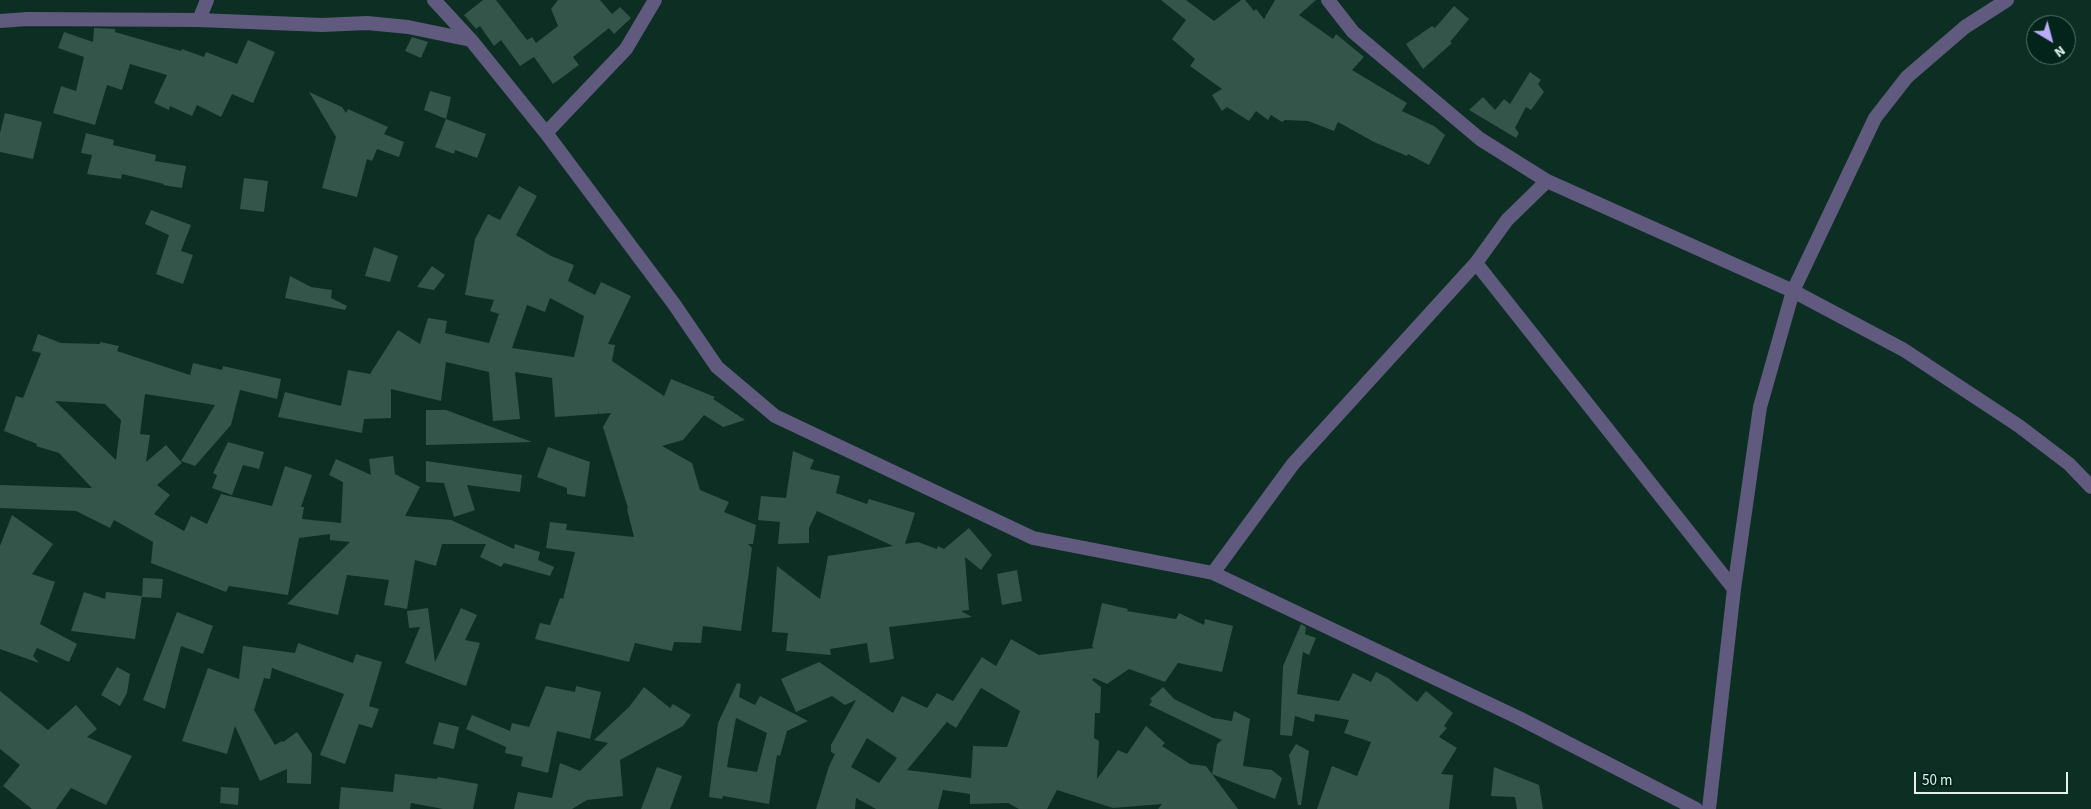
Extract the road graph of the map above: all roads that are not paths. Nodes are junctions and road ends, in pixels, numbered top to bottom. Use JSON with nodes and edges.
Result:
{"nodes":[{"id":1,"x":207,"y":0,"type":"edge"},
{"id":2,"x":434,"y":0,"type":"edge"},
{"id":3,"x":655,"y":0,"type":"edge"},
{"id":4,"x":1328,"y":0,"type":"edge"},
{"id":5,"x":2007,"y":0,"type":"edge"},
{"id":6,"x":199,"y":20,"type":"junction"},
{"id":7,"x":0,"y":21,"type":"edge"},
{"id":8,"x":471,"y":40,"type":"junction"},
{"id":9,"x":546,"y":133,"type":"junction"},
{"id":10,"x":1547,"y":181,"type":"junction"},
{"id":11,"x":1476,"y":263,"type":"junction"},
{"id":12,"x":1793,"y":291,"type":"junction"},
{"id":13,"x":2091,"y":487,"type":"edge"},
{"id":14,"x":1213,"y":573,"type":"junction"},
{"id":15,"x":1734,"y":589,"type":"junction"},
{"id":16,"x":1696,"y":809,"type":"edge"},
{"id":17,"x":1709,"y":809,"type":"edge"}],
"edges":[{"from":1,"to":6,"type":"street"},
{"from":2,"to":8,"type":"street"},
{"from":3,"to":9,"type":"street"},
{"from":4,"to":10,"type":"street"},
{"from":5,"to":12,"type":"street"},
{"from":6,"to":7,"type":"street"},
{"from":6,"to":8,"type":"street"},
{"from":8,"to":9,"type":"street"},
{"from":9,"to":14,"type":"street"},
{"from":10,"to":11,"type":"street"},
{"from":10,"to":12,"type":"street"},
{"from":11,"to":14,"type":"street"},
{"from":11,"to":15,"type":"street"},
{"from":12,"to":13,"type":"street"},
{"from":12,"to":15,"type":"street"},
{"from":14,"to":16,"type":"street"},
{"from":15,"to":17,"type":"street"}]}
